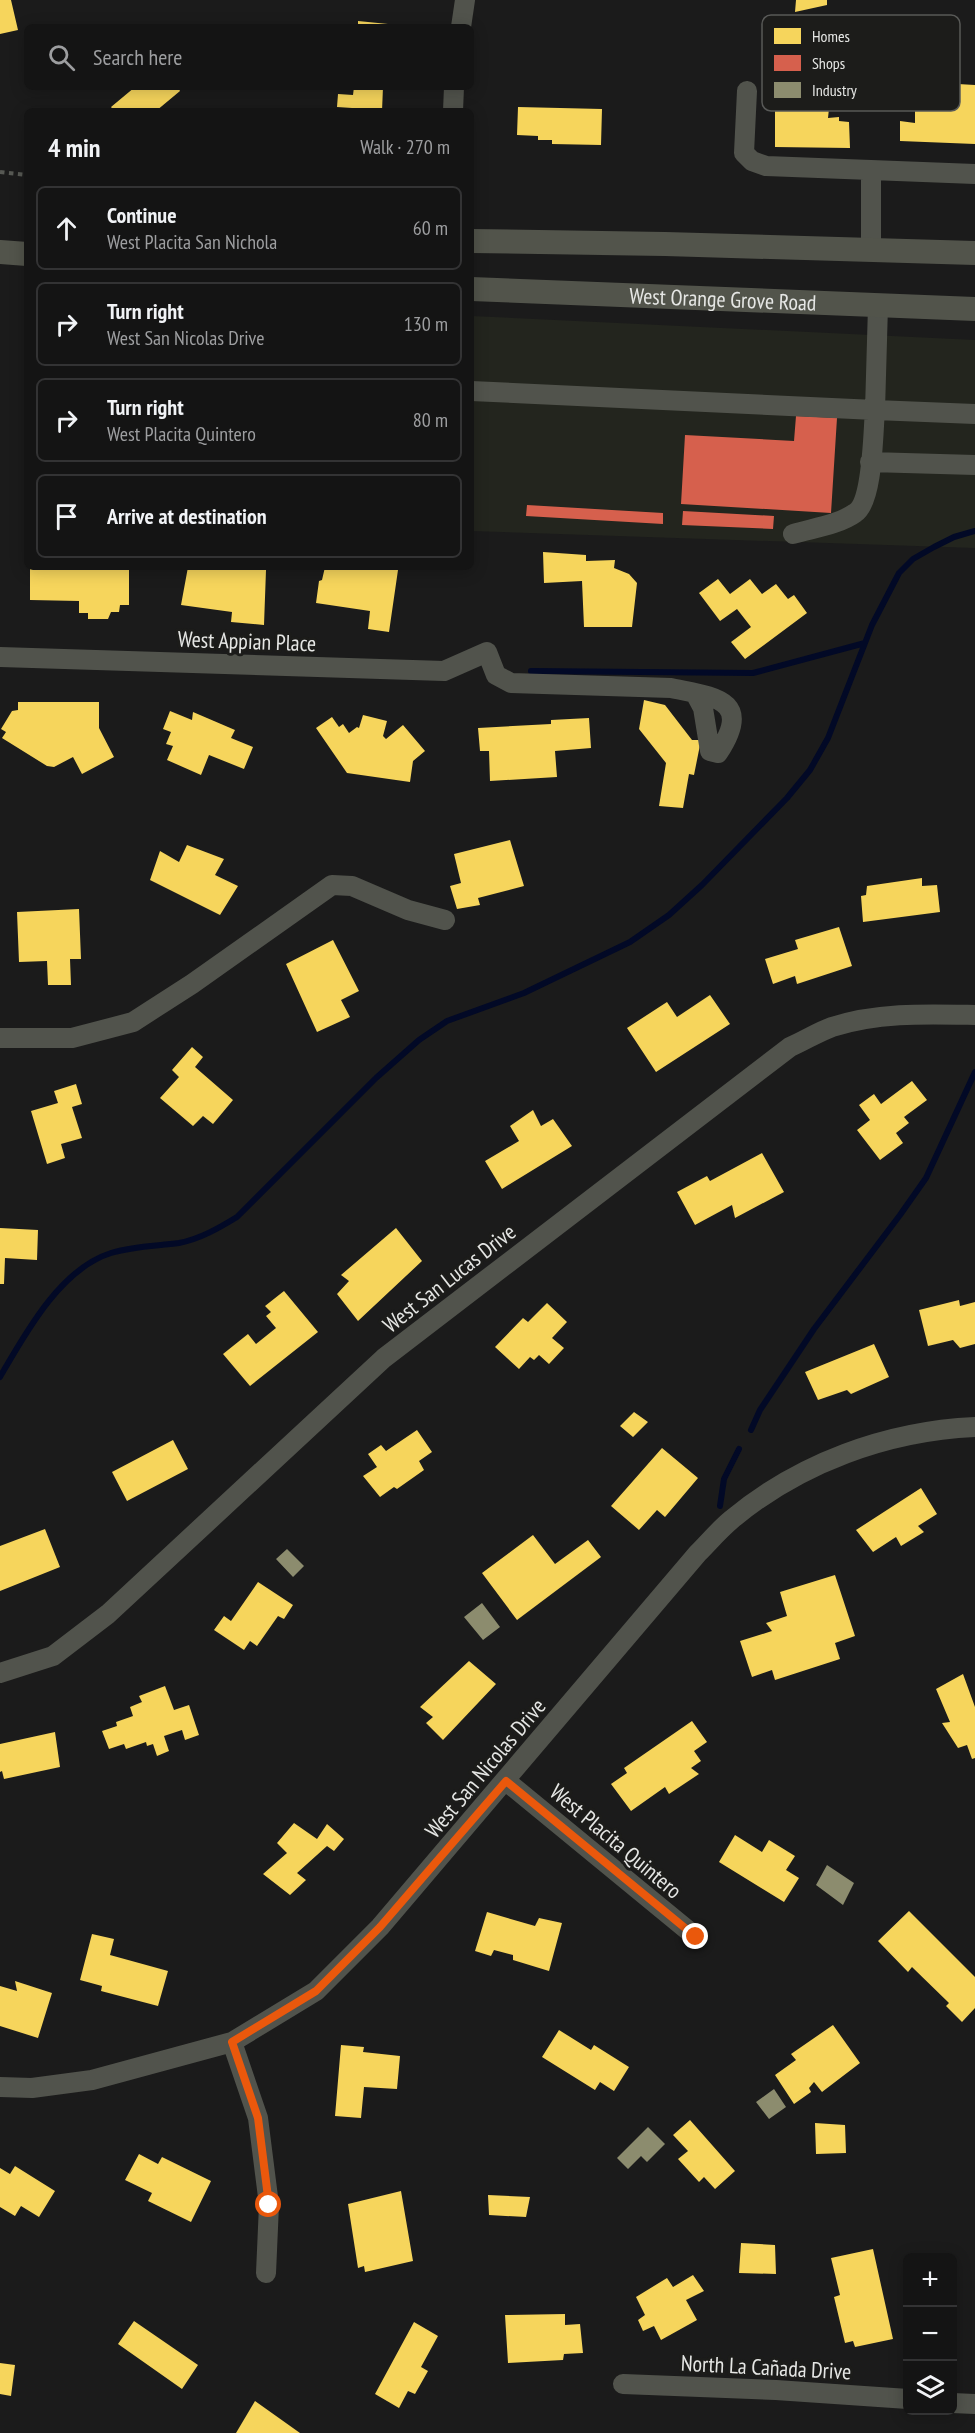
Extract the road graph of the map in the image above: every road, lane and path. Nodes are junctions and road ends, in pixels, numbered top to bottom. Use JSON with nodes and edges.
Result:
{"nodes":[{"id":1,"x":465,"y":0,"type":"edge"},
{"id":2,"x":461,"y":24,"type":"edge"},
{"id":3,"x":454,"y":90,"type":"edge"},
{"id":4,"x":747,"y":91,"type":"dead end"},
{"id":5,"x":453,"y":108,"type":"edge"},
{"id":6,"x":871,"y":170,"type":"junction"},
{"id":7,"x":0,"y":172,"type":"edge"},
{"id":8,"x":975,"y":174,"type":"edge"},
{"id":9,"x":24,"y":175,"type":"edge"},
{"id":10,"x":474,"y":241,"type":"edge"},
{"id":11,"x":871,"y":250,"type":"junction"},
{"id":12,"x":0,"y":252,"type":"edge"},
{"id":13,"x":975,"y":253,"type":"edge"},
{"id":14,"x":24,"y":254,"type":"edge"},
{"id":15,"x":474,"y":290,"type":"edge"},
{"id":16,"x":878,"y":306,"type":"junction"},
{"id":17,"x":975,"y":309,"type":"edge"},
{"id":18,"x":474,"y":391,"type":"edge"},
{"id":19,"x":875,"y":410,"type":"junction"},
{"id":20,"x":975,"y":414,"type":"edge"},
{"id":21,"x":870,"y":462,"type":"junction"},
{"id":22,"x":975,"y":465,"type":"edge"},
{"id":23,"x":793,"y":534,"type":"dead end"},
{"id":24,"x":0,"y":657,"type":"edge"},
{"id":25,"x":695,"y":693,"type":"dead end"},
{"id":26,"x":445,"y":920,"type":"dead end"},
{"id":27,"x":975,"y":1015,"type":"edge"},
{"id":28,"x":0,"y":1038,"type":"edge"},
{"id":29,"x":975,"y":1427,"type":"edge"},
{"id":30,"x":0,"y":1673,"type":"edge"},
{"id":31,"x":506,"y":1781,"type":"junction"},
{"id":32,"x":696,"y":1937,"type":"dead end"},
{"id":33,"x":232,"y":2042,"type":"junction"},
{"id":34,"x":0,"y":2087,"type":"edge"},
{"id":35,"x":266,"y":2273,"type":"dead end"},
{"id":36,"x":622,"y":2384,"type":"dead end"},
{"id":37,"x":903,"y":2399,"type":"edge"},
{"id":38,"x":957,"y":2403,"type":"edge"},
{"id":39,"x":975,"y":2404,"type":"edge"}],
"edges":[{"from":1,"to":2,"type":"street"},
{"from":3,"to":5,"type":"street"},
{"from":4,"to":6,"type":"street"},
{"from":6,"to":8,"type":"street"},
{"from":6,"to":11,"type":"street"},
{"from":7,"to":9,"type":"path"},
{"from":10,"to":11,"type":"main road"},
{"from":11,"to":13,"type":"main road"},
{"from":12,"to":14,"type":"main road"},
{"from":15,"to":16,"type":"main road","name":"West Orange Grove Road"},
{"from":16,"to":17,"type":"main road","name":"West Orange Grove Road"},
{"from":16,"to":19,"type":"street"},
{"from":18,"to":19,"type":"street"},
{"from":19,"to":20,"type":"street"},
{"from":19,"to":21,"type":"street"},
{"from":21,"to":22,"type":"street"},
{"from":21,"to":23,"type":"street"},
{"from":24,"to":25,"type":"street","name":"West Appian Place"},
{"from":26,"to":28,"type":"street"},
{"from":27,"to":30,"type":"street","name":"West San Lucas Drive"},
{"from":29,"to":31,"type":"street","name":"West San Nicolas Drive"},
{"from":31,"to":32,"type":"street","name":"West Placita Quintero"},
{"from":31,"to":33,"type":"street","name":"West San Nicolas Drive"},
{"from":33,"to":34,"type":"street","name":"West San Nicolas Drive"},
{"from":33,"to":35,"type":"street"},
{"from":36,"to":37,"type":"street","name":"North La Cañada Drive"},
{"from":38,"to":39,"type":"street"}]}
